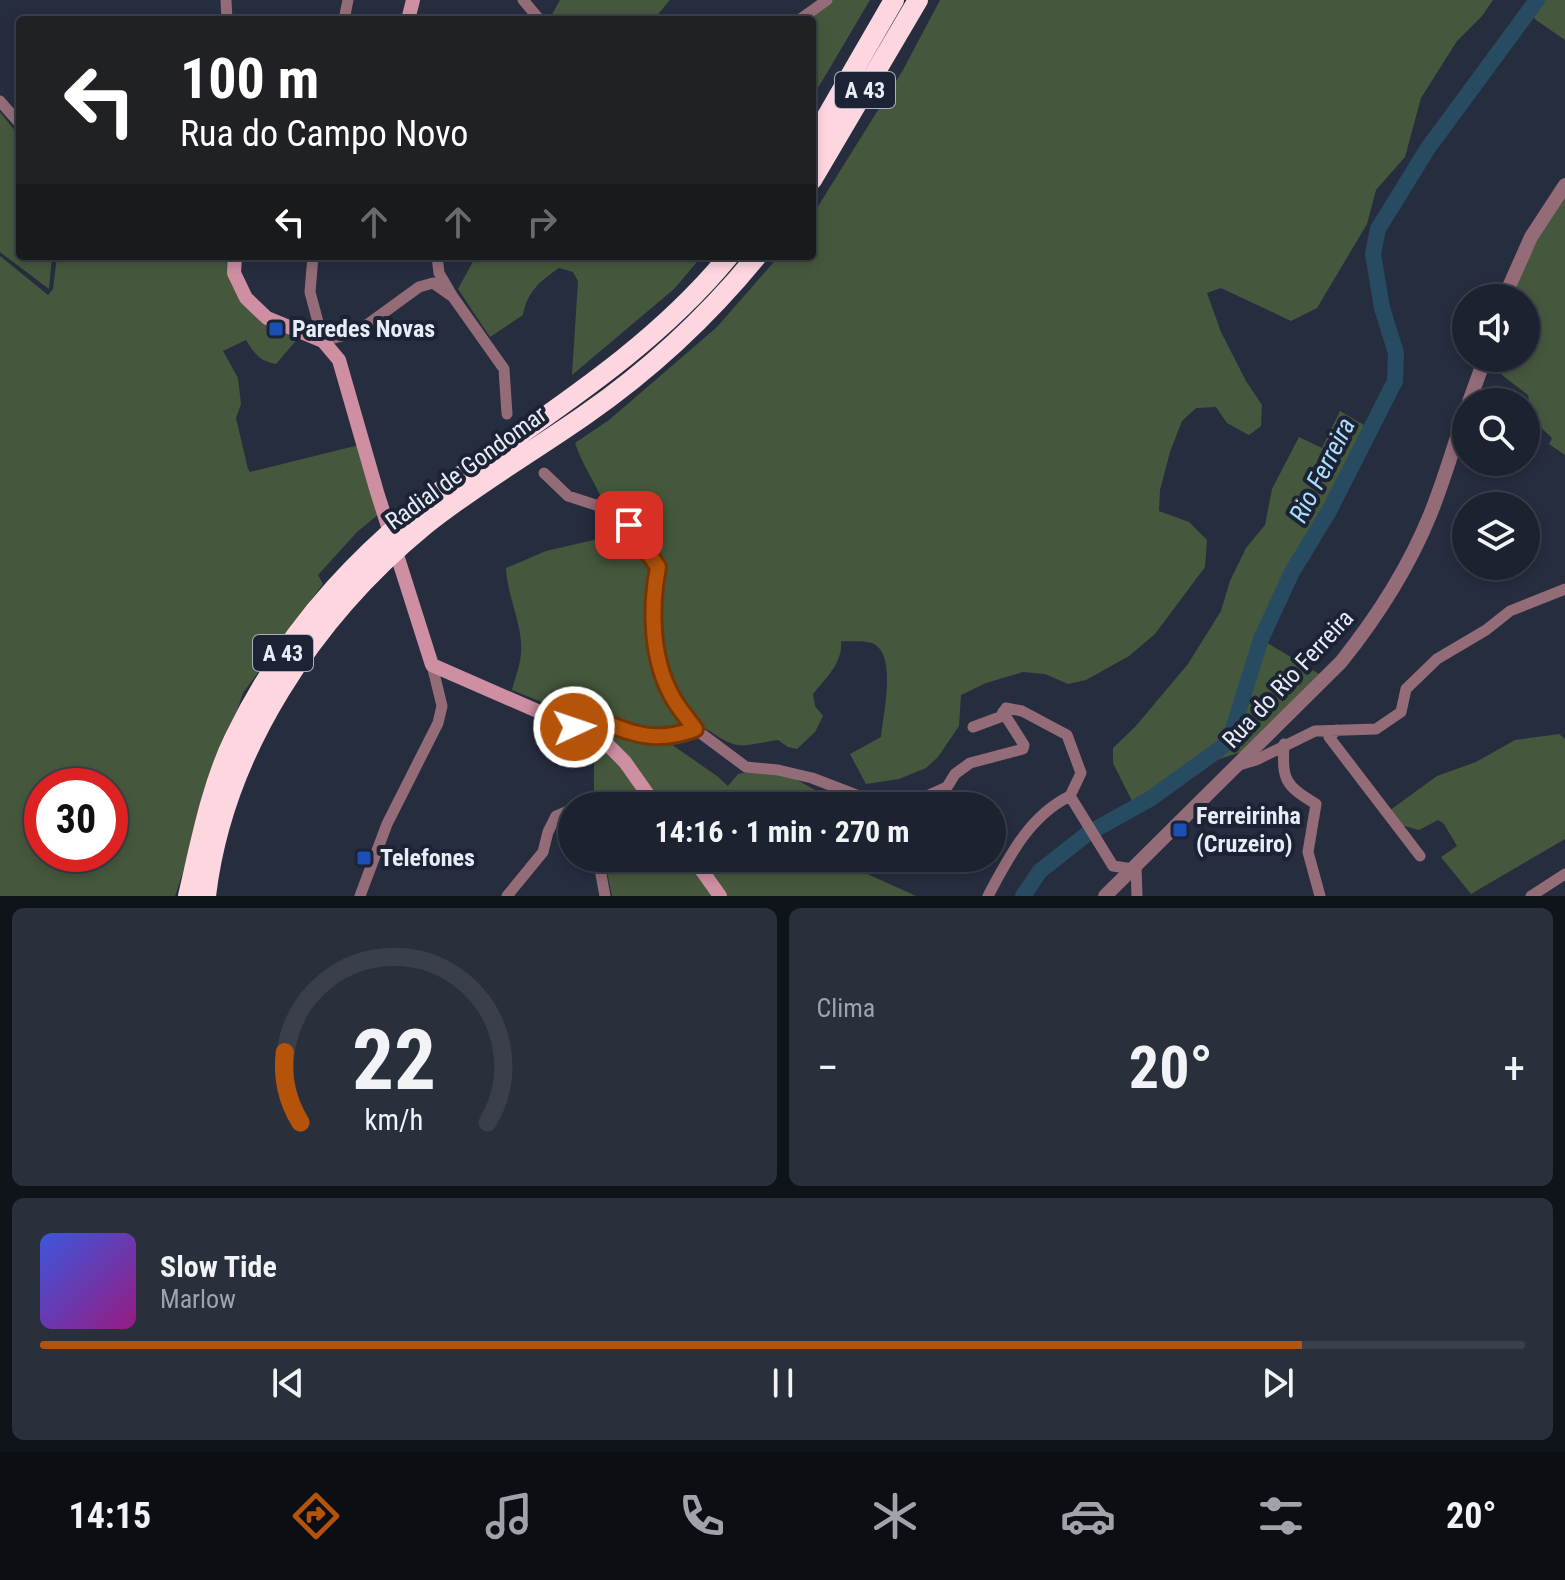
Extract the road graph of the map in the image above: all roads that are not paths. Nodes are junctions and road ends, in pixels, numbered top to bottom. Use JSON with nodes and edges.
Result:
{"nodes":[{"id":1,"x":523,"y":0,"type":"edge"},
{"id":2,"x":827,"y":0,"type":"edge"},
{"id":3,"x":894,"y":0,"type":"edge"},
{"id":4,"x":918,"y":0,"type":"edge"},
{"id":5,"x":537,"y":16,"type":"edge"},
{"id":6,"x":805,"y":16,"type":"edge"},
{"id":7,"x":0,"y":101,"type":"edge"},
{"id":8,"x":16,"y":119,"type":"edge"},
{"id":9,"x":816,"y":135,"type":"edge"},
{"id":10,"x":816,"y":173,"type":"edge"},
{"id":11,"x":1565,"y":185,"type":"edge"},
{"id":12,"x":235,"y":260,"type":"edge"},
{"id":13,"x":313,"y":260,"type":"edge"},
{"id":14,"x":437,"y":260,"type":"edge"},
{"id":15,"x":725,"y":260,"type":"edge"},
{"id":16,"x":753,"y":260,"type":"edge"},
{"id":17,"x":1510,"y":284,"type":"edge"},
{"id":18,"x":453,"y":297,"type":"junction"},
{"id":19,"x":323,"y":341,"type":"junction"},
{"id":20,"x":507,"y":414,"type":"dead end"},
{"id":21,"x":1452,"y":452,"type":"edge"},
{"id":22,"x":544,"y":473,"type":"dead end"},
{"id":23,"x":1565,"y":589,"type":"edge"},
{"id":24,"x":432,"y":665,"type":"junction"},
{"id":25,"x":1003,"y":712,"type":"junction"},
{"id":26,"x":574,"y":727,"type":"junction"},
{"id":27,"x":973,"y":727,"type":"dead end"},
{"id":28,"x":695,"y":729,"type":"junction"},
{"id":29,"x":1337,"y":730,"type":"junction"},
{"id":30,"x":1284,"y":744,"type":"junction"},
{"id":31,"x":1238,"y":765,"type":"junction"},
{"id":32,"x":646,"y":792,"type":"edge"},
{"id":33,"x":848,"y":792,"type":"edge"},
{"id":34,"x":936,"y":792,"type":"edge"},
{"id":35,"x":1070,"y":796,"type":"junction"},
{"id":36,"x":558,"y":815,"type":"edge"},
{"id":37,"x":1420,"y":856,"type":"dead end"},
{"id":38,"x":1135,"y":868,"type":"junction"},
{"id":39,"x":601,"y":872,"type":"edge"},
{"id":40,"x":703,"y":872,"type":"edge"},
{"id":41,"x":1565,"y":874,"type":"edge"},
{"id":42,"x":188,"y":896,"type":"edge"},
{"id":43,"x":206,"y":896,"type":"edge"},
{"id":44,"x":360,"y":896,"type":"edge"},
{"id":45,"x":507,"y":896,"type":"edge"},
{"id":46,"x":605,"y":896,"type":"edge"},
{"id":47,"x":720,"y":896,"type":"edge"},
{"id":48,"x":988,"y":896,"type":"edge"},
{"id":49,"x":1105,"y":896,"type":"edge"},
{"id":50,"x":1137,"y":896,"type":"edge"},
{"id":51,"x":1320,"y":896,"type":"edge"},
{"id":52,"x":1531,"y":896,"type":"edge"}],
"edges":[{"from":1,"to":5,"type":"street"},
{"from":2,"to":6,"type":"street"},
{"from":3,"to":9,"type":"highway","number":"A 43"},
{"from":4,"to":10,"type":"highway","number":"A 43"},
{"from":7,"to":8,"type":"street"},
{"from":11,"to":17,"type":"street"},
{"from":12,"to":19,"type":"main road"},
{"from":13,"to":19,"type":"street"},
{"from":14,"to":18,"type":"street"},
{"from":15,"to":42,"type":"highway","name":"Radial de Gondomar","number":"A 43"},
{"from":16,"to":43,"type":"highway","name":"Radial de Gondomar","number":"A 43"},
{"from":18,"to":19,"type":"street"},
{"from":18,"to":20,"type":"street"},
{"from":19,"to":24,"type":"main road"},
{"from":21,"to":31,"type":"street","name":"Rua do Rio Ferreira"},
{"from":22,"to":28,"type":"street"},
{"from":23,"to":29,"type":"street"},
{"from":24,"to":26,"type":"main road"},
{"from":24,"to":44,"type":"street"},
{"from":25,"to":27,"type":"street"},
{"from":25,"to":34,"type":"street"},
{"from":25,"to":35,"type":"street"},
{"from":26,"to":28,"type":"street"},
{"from":26,"to":32,"type":"main road"},
{"from":28,"to":33,"type":"street"},
{"from":29,"to":30,"type":"street"},
{"from":29,"to":37,"type":"street"},
{"from":30,"to":31,"type":"street"},
{"from":30,"to":51,"type":"street"},
{"from":31,"to":38,"type":"street","name":"Rua do Rio Ferreira"},
{"from":35,"to":38,"type":"street"},
{"from":35,"to":48,"type":"street"},
{"from":36,"to":45,"type":"street"},
{"from":38,"to":49,"type":"street","name":"Rua do Rio Ferreira"},
{"from":38,"to":50,"type":"street"},
{"from":39,"to":46,"type":"street"},
{"from":40,"to":47,"type":"main road"},
{"from":41,"to":52,"type":"street"}]}
